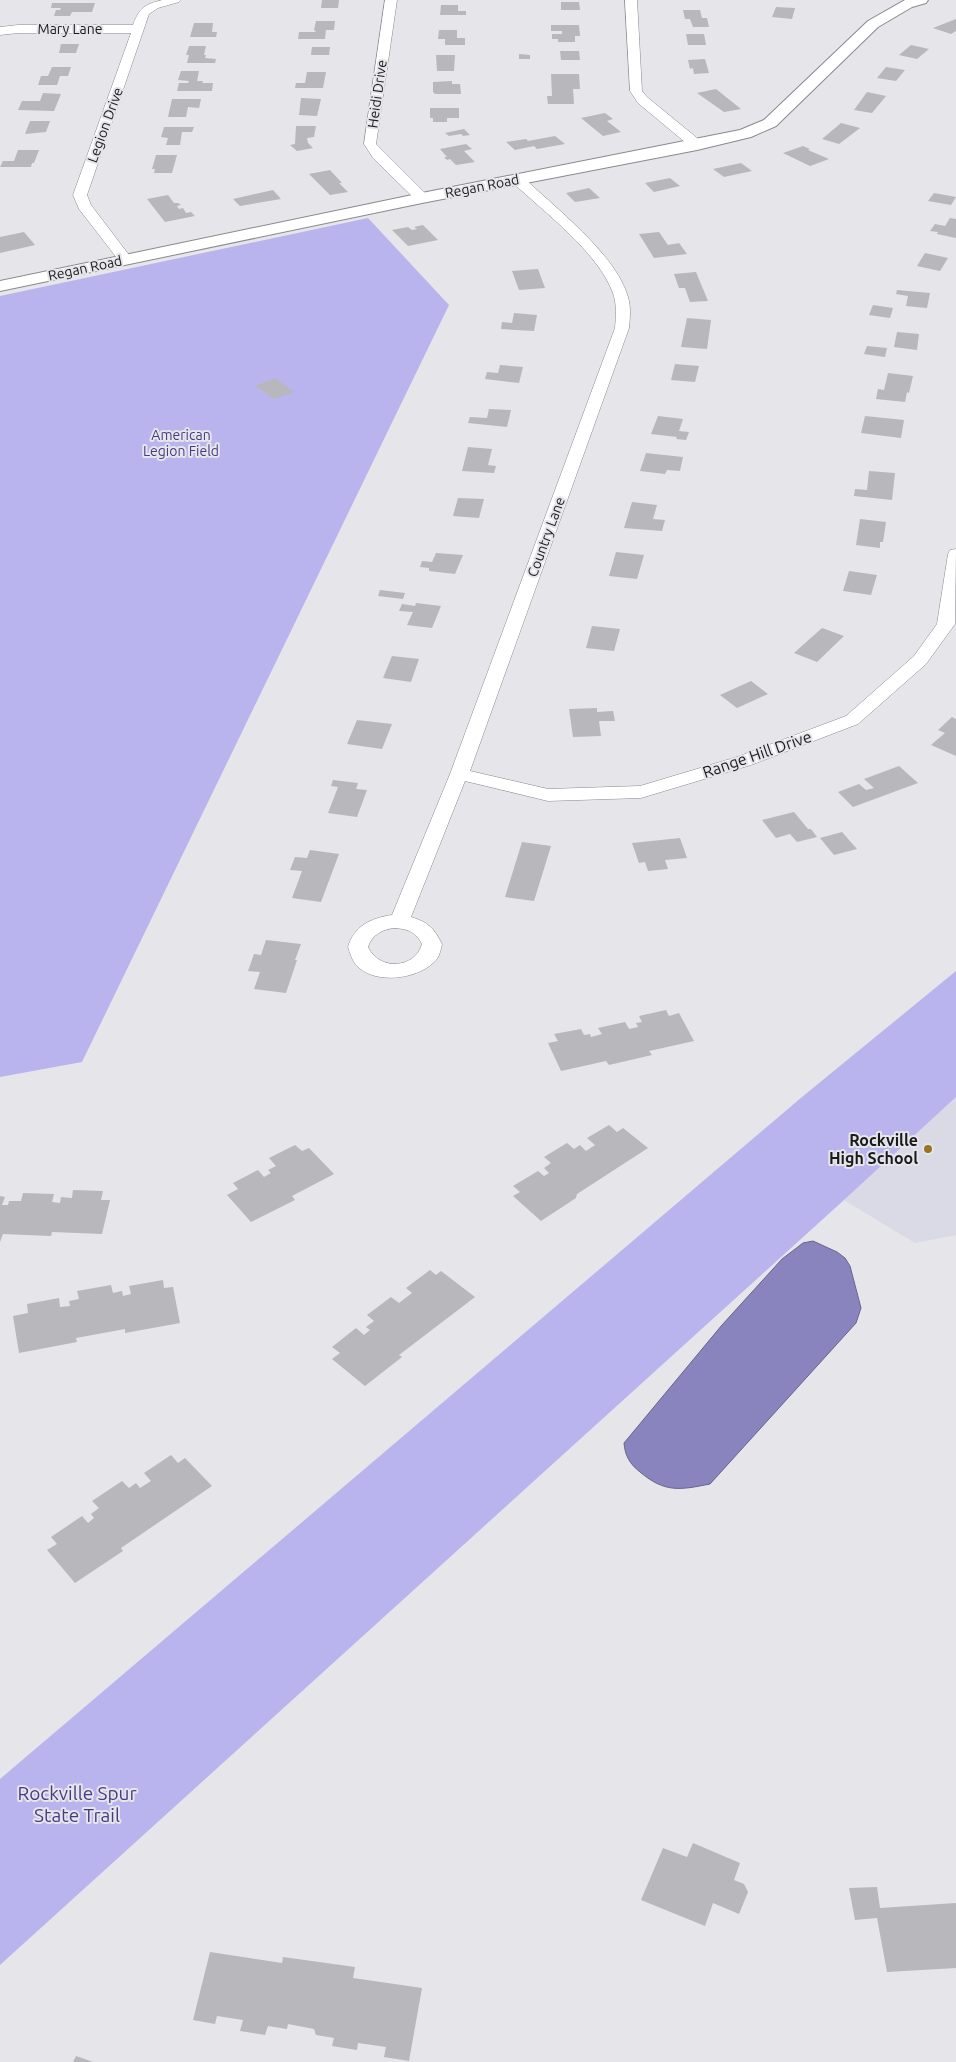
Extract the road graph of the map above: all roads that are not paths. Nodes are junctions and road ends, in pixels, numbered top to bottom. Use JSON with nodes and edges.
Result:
{"nodes":[{"id":1,"x":175,"y":0,"type":"edge"},
{"id":2,"x":391,"y":0,"type":"edge"},
{"id":3,"x":631,"y":0,"type":"edge"},
{"id":4,"x":921,"y":0,"type":"edge"},
{"id":5,"x":139,"y":29,"type":"junction"},
{"id":6,"x":0,"y":31,"type":"edge"},
{"id":7,"x":698,"y":145,"type":"junction"},
{"id":8,"x":517,"y":180,"type":"junction"},
{"id":9,"x":422,"y":198,"type":"junction"},
{"id":10,"x":125,"y":259,"type":"junction"},
{"id":11,"x":0,"y":286,"type":"edge"},
{"id":12,"x":956,"y":554,"type":"edge"},
{"id":13,"x":459,"y":774,"type":"junction"},
{"id":14,"x":399,"y":922,"type":"dead end"}],
"edges":[{"from":1,"to":5,"type":"street","name":"Legion Drive"},
{"from":2,"to":9,"type":"street","name":"Heidi Drive"},
{"from":3,"to":7,"type":"street"},
{"from":4,"to":7,"type":"street","name":"Regan Road"},
{"from":5,"to":6,"type":"street","name":"Mary Lane"},
{"from":5,"to":10,"type":"street","name":"Legion Drive"},
{"from":7,"to":8,"type":"street","name":"Regan Road"},
{"from":8,"to":9,"type":"street","name":"Regan Road"},
{"from":8,"to":13,"type":"street","name":"Country Lane"},
{"from":9,"to":10,"type":"street","name":"Regan Road"},
{"from":10,"to":11,"type":"street","name":"Regan Road"},
{"from":12,"to":13,"type":"street","name":"Range Hill Drive"},
{"from":13,"to":14,"type":"street","name":"Country Lane"}]}
